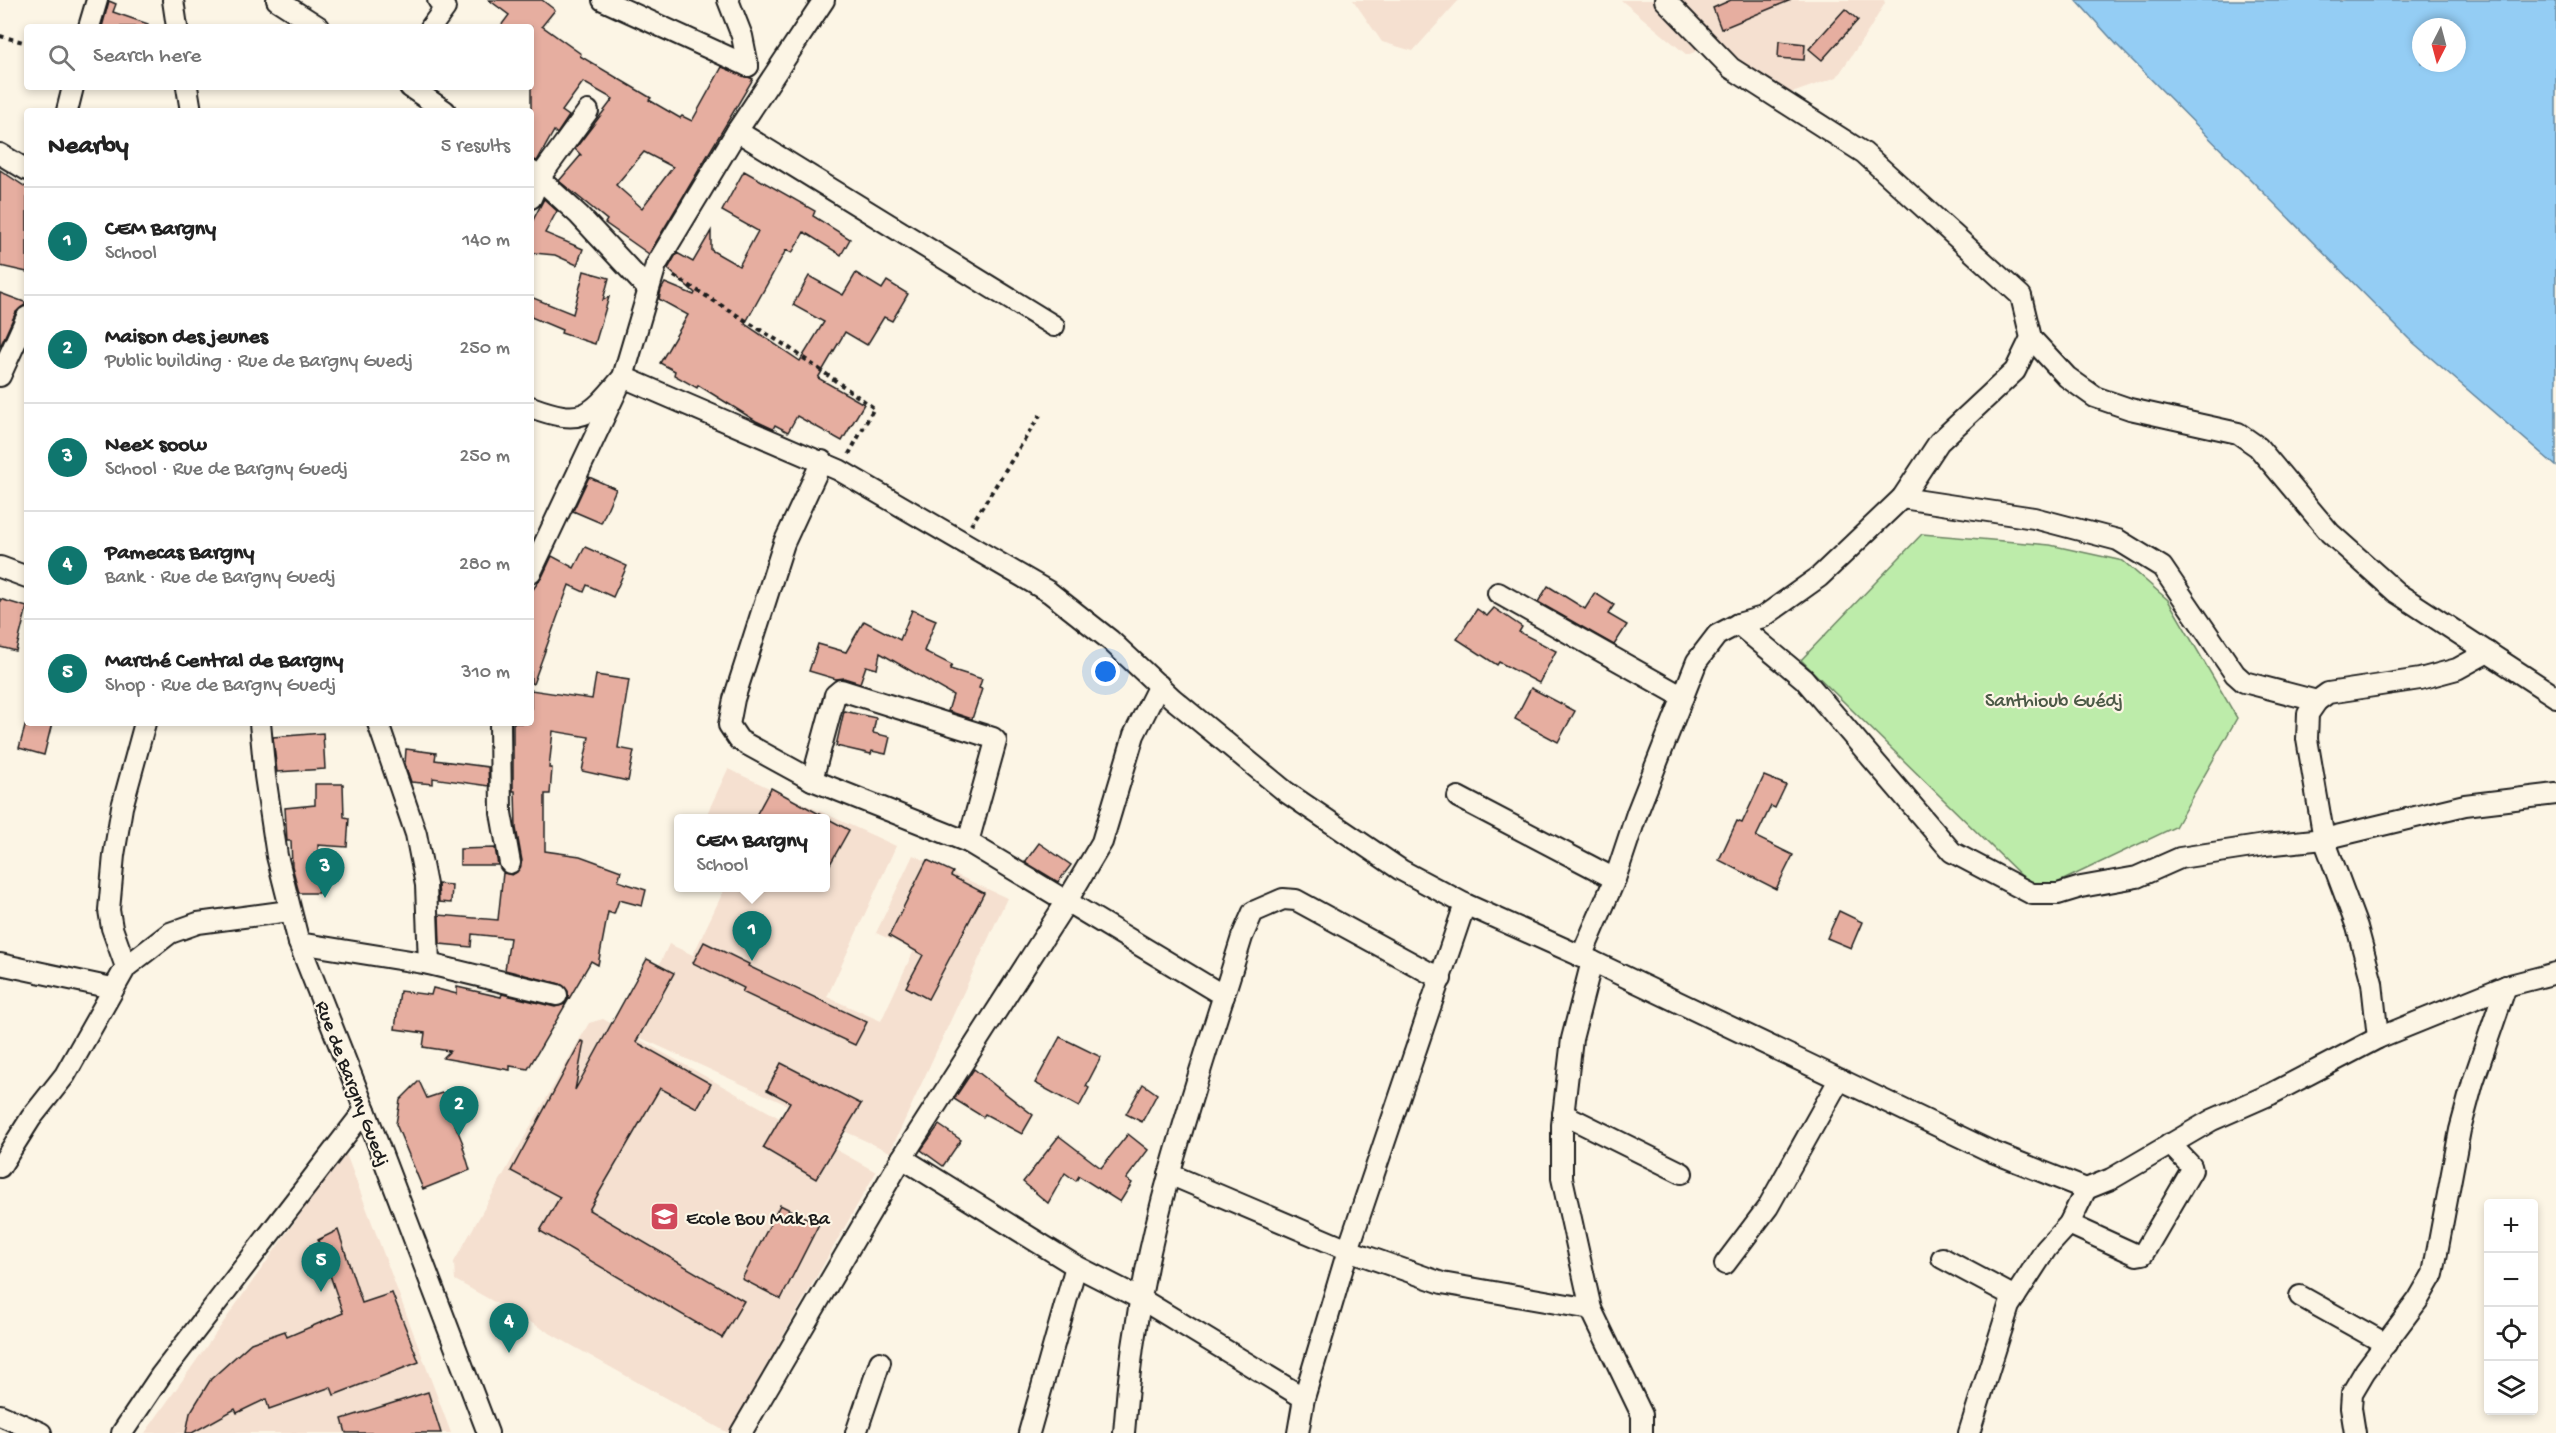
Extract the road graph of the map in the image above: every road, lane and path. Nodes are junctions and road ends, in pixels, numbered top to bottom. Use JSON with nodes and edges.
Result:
{"nodes":[{"id":1,"x":97,"y":0,"type":"edge"},
{"id":2,"x":173,"y":0,"type":"edge"},
{"id":3,"x":277,"y":0,"type":"edge"},
{"id":4,"x":438,"y":0,"type":"edge"},
{"id":5,"x":603,"y":0,"type":"edge"},
{"id":6,"x":728,"y":0,"type":"edge"},
{"id":7,"x":824,"y":0,"type":"edge"},
{"id":8,"x":1665,"y":0,"type":"edge"},
{"id":9,"x":90,"y":24,"type":"edge"},
{"id":10,"x":177,"y":24,"type":"edge"},
{"id":11,"x":314,"y":24,"type":"edge"},
{"id":12,"x":433,"y":24,"type":"edge"},
{"id":13,"x":0,"y":36,"type":"edge"},
{"id":14,"x":24,"y":42,"type":"edge"},
{"id":15,"x":72,"y":90,"type":"edge"},
{"id":16,"x":188,"y":90,"type":"edge"},
{"id":17,"x":414,"y":90,"type":"edge"},
{"id":18,"x":68,"y":108,"type":"edge"},
{"id":19,"x":190,"y":108,"type":"edge"},
{"id":20,"x":441,"y":108,"type":"edge"},
{"id":21,"x":588,"y":111,"type":"dead end"},
{"id":22,"x":737,"y":131,"type":"junction"},
{"id":23,"x":0,"y":154,"type":"edge"},
{"id":24,"x":24,"y":168,"type":"edge"},
{"id":25,"x":535,"y":174,"type":"edge"},
{"id":26,"x":656,"y":265,"type":"junction"},
{"id":27,"x":648,"y":289,"type":"junction"},
{"id":28,"x":1054,"y":326,"type":"dead end"},
{"id":29,"x":24,"y":329,"type":"edge"},
{"id":30,"x":2031,"y":338,"type":"junction"},
{"id":31,"x":19,"y":351,"type":"edge"},
{"id":32,"x":0,"y":376,"type":"edge"},
{"id":33,"x":623,"y":377,"type":"junction"},
{"id":34,"x":534,"y":407,"type":"edge"},
{"id":35,"x":1040,"y":415,"type":"dead end"},
{"id":36,"x":831,"y":466,"type":"junction"},
{"id":37,"x":1902,"y":498,"type":"junction"},
{"id":38,"x":962,"y":541,"type":"junction"},
{"id":39,"x":534,"y":566,"type":"edge"},
{"id":40,"x":0,"y":567,"type":"edge"},
{"id":41,"x":24,"y":576,"type":"edge"},
{"id":42,"x":1498,"y":593,"type":"dead end"},
{"id":43,"x":1738,"y":624,"type":"junction"},
{"id":44,"x":2488,"y":652,"type":"junction"},
{"id":45,"x":1159,"y":685,"type":"junction"},
{"id":46,"x":2556,"y":697,"type":"edge"},
{"id":47,"x":1683,"y":698,"type":"junction"},
{"id":48,"x":2317,"y":701,"type":"junction"},
{"id":49,"x":144,"y":726,"type":"edge"},
{"id":50,"x":260,"y":726,"type":"edge"},
{"id":51,"x":379,"y":726,"type":"edge"},
{"id":52,"x":500,"y":726,"type":"edge"},
{"id":53,"x":812,"y":780,"type":"junction"},
{"id":54,"x":2556,"y":794,"type":"edge"},
{"id":55,"x":1458,"y":797,"type":"dead end"},
{"id":56,"x":2324,"y":839,"type":"junction"},
{"id":57,"x":968,"y":842,"type":"junction"},
{"id":58,"x":510,"y":863,"type":"dead end"},
{"id":59,"x":1615,"y":879,"type":"junction"},
{"id":60,"x":1067,"y":901,"type":"junction"},
{"id":61,"x":1465,"y":904,"type":"junction"},
{"id":62,"x":290,"y":910,"type":"junction"},
{"id":63,"x":299,"y":943,"type":"junction"},
{"id":64,"x":1587,"y":959,"type":"junction"},
{"id":65,"x":0,"y":964,"type":"edge"},
{"id":66,"x":429,"y":964,"type":"junction"},
{"id":67,"x":126,"y":967,"type":"junction"},
{"id":68,"x":2556,"y":973,"type":"edge"},
{"id":69,"x":1441,"y":979,"type":"junction"},
{"id":70,"x":2506,"y":986,"type":"junction"},
{"id":71,"x":112,"y":988,"type":"junction"},
{"id":72,"x":557,"y":995,"type":"dead end"},
{"id":73,"x":1224,"y":996,"type":"junction"},
{"id":74,"x":2378,"y":1038,"type":"junction"},
{"id":75,"x":1839,"y":1080,"type":"junction"},
{"id":76,"x":365,"y":1110,"type":"junction"},
{"id":77,"x":1563,"y":1114,"type":"junction"},
{"id":78,"x":2170,"y":1144,"type":"junction"},
{"id":79,"x":902,"y":1158,"type":"junction"},
{"id":80,"x":0,"y":1167,"type":"edge"},
{"id":81,"x":1682,"y":1173,"type":"dead end"},
{"id":82,"x":1169,"y":1174,"type":"junction"},
{"id":83,"x":2086,"y":1189,"type":"junction"},
{"id":84,"x":2069,"y":1224,"type":"junction"},
{"id":85,"x":1348,"y":1250,"type":"junction"},
{"id":86,"x":1942,"y":1258,"type":"dead end"},
{"id":87,"x":1725,"y":1264,"type":"dead end"},
{"id":88,"x":1076,"y":1266,"type":"junction"},
{"id":89,"x":2300,"y":1296,"type":"dead end"},
{"id":90,"x":2015,"y":1297,"type":"junction"},
{"id":91,"x":1141,"y":1299,"type":"junction"},
{"id":92,"x":1592,"y":1309,"type":"junction"},
{"id":93,"x":2386,"y":1344,"type":"junction"},
{"id":94,"x":880,"y":1362,"type":"dead end"},
{"id":95,"x":1304,"y":1398,"type":"junction"},
{"id":96,"x":0,"y":1415,"type":"edge"},
{"id":97,"x":41,"y":1433,"type":"edge"},
{"id":98,"x":122,"y":1433,"type":"edge"},
{"id":99,"x":488,"y":1433,"type":"edge"},
{"id":100,"x":741,"y":1433,"type":"edge"},
{"id":101,"x":856,"y":1433,"type":"edge"},
{"id":102,"x":1029,"y":1433,"type":"edge"},
{"id":103,"x":1124,"y":1433,"type":"edge"},
{"id":104,"x":1298,"y":1433,"type":"edge"},
{"id":105,"x":1642,"y":1433,"type":"edge"},
{"id":106,"x":1969,"y":1433,"type":"edge"},
{"id":107,"x":2355,"y":1433,"type":"edge"}],
"edges":[{"from":1,"to":9,"type":"street"},
{"from":2,"to":10,"type":"street"},
{"from":3,"to":11,"type":"street"},
{"from":4,"to":12,"type":"street"},
{"from":5,"to":6,"type":"street"},
{"from":7,"to":22,"type":"street"},
{"from":8,"to":30,"type":"street"},
{"from":13,"to":14,"type":"path"},
{"from":15,"to":18,"type":"street"},
{"from":16,"to":19,"type":"street"},
{"from":17,"to":20,"type":"street"},
{"from":21,"to":25,"type":"street"},
{"from":22,"to":26,"type":"street"},
{"from":22,"to":28,"type":"street"},
{"from":23,"to":24,"type":"street"},
{"from":25,"to":27,"type":"street"},
{"from":26,"to":27,"type":"street"},
{"from":26,"to":36,"type":"path"},
{"from":27,"to":33,"type":"street"},
{"from":29,"to":31,"type":"street"},
{"from":30,"to":37,"type":"street"},
{"from":30,"to":44,"type":"street"},
{"from":31,"to":32,"type":"street"},
{"from":33,"to":34,"type":"street"},
{"from":33,"to":36,"type":"street"},
{"from":33,"to":39,"type":"street"},
{"from":35,"to":38,"type":"path"},
{"from":36,"to":38,"type":"street"},
{"from":36,"to":53,"type":"street"},
{"from":37,"to":43,"type":"street"},
{"from":37,"to":48,"type":"street"},
{"from":38,"to":45,"type":"street"},
{"from":40,"to":41,"type":"street"},
{"from":42,"to":47,"type":"street"},
{"from":43,"to":47,"type":"street"},
{"from":43,"to":56,"type":"street"},
{"from":44,"to":46,"type":"street"},
{"from":44,"to":48,"type":"street"},
{"from":45,"to":60,"type":"street"},
{"from":45,"to":61,"type":"street"},
{"from":47,"to":59,"type":"street"},
{"from":48,"to":56,"type":"street"},
{"from":49,"to":67,"type":"street"},
{"from":50,"to":62,"type":"street","name":"Rue de Bargny Guedj"},
{"from":51,"to":66,"type":"street"},
{"from":52,"to":58,"type":"street"},
{"from":53,"to":57,"type":"street"},
{"from":53,"to":57,"type":"street"},
{"from":54,"to":56,"type":"street"},
{"from":55,"to":59,"type":"street"},
{"from":56,"to":74,"type":"street"},
{"from":57,"to":60,"type":"street"},
{"from":59,"to":64,"type":"street"},
{"from":60,"to":73,"type":"street"},
{"from":60,"to":79,"type":"street"},
{"from":61,"to":64,"type":"street"},
{"from":61,"to":69,"type":"street"},
{"from":62,"to":63,"type":"street","name":"Rue de Bargny Guedj"},
{"from":62,"to":67,"type":"street"},
{"from":63,"to":66,"type":"street"},
{"from":63,"to":76,"type":"street","name":"Rue de Bargny Guedj"},
{"from":64,"to":75,"type":"street"},
{"from":64,"to":77,"type":"street"},
{"from":65,"to":71,"type":"street"},
{"from":66,"to":72,"type":"street"},
{"from":67,"to":71,"type":"street"},
{"from":68,"to":70,"type":"street"},
{"from":69,"to":73,"type":"street"},
{"from":69,"to":85,"type":"street"},
{"from":70,"to":74,"type":"street"},
{"from":70,"to":93,"type":"street"},
{"from":71,"to":80,"type":"street"},
{"from":73,"to":82,"type":"street"},
{"from":74,"to":78,"type":"street"},
{"from":75,"to":83,"type":"street"},
{"from":75,"to":87,"type":"street"},
{"from":76,"to":98,"type":"street"},
{"from":76,"to":99,"type":"street","name":"Rue de Bargny Guedj"},
{"from":77,"to":81,"type":"street"},
{"from":77,"to":92,"type":"street"},
{"from":78,"to":83,"type":"street"},
{"from":78,"to":84,"type":"street"},
{"from":79,"to":88,"type":"street"},
{"from":79,"to":100,"type":"street"},
{"from":82,"to":85,"type":"street"},
{"from":82,"to":91,"type":"street"},
{"from":83,"to":84,"type":"street"},
{"from":84,"to":90,"type":"street"},
{"from":85,"to":92,"type":"street"},
{"from":85,"to":95,"type":"street"},
{"from":86,"to":90,"type":"street"},
{"from":88,"to":91,"type":"street"},
{"from":88,"to":102,"type":"street"},
{"from":89,"to":93,"type":"street"},
{"from":90,"to":106,"type":"street"},
{"from":91,"to":95,"type":"street"},
{"from":91,"to":103,"type":"street"},
{"from":92,"to":105,"type":"street"},
{"from":93,"to":107,"type":"street"},
{"from":94,"to":101,"type":"street"},
{"from":95,"to":104,"type":"street"},
{"from":96,"to":97,"type":"street"}]}
